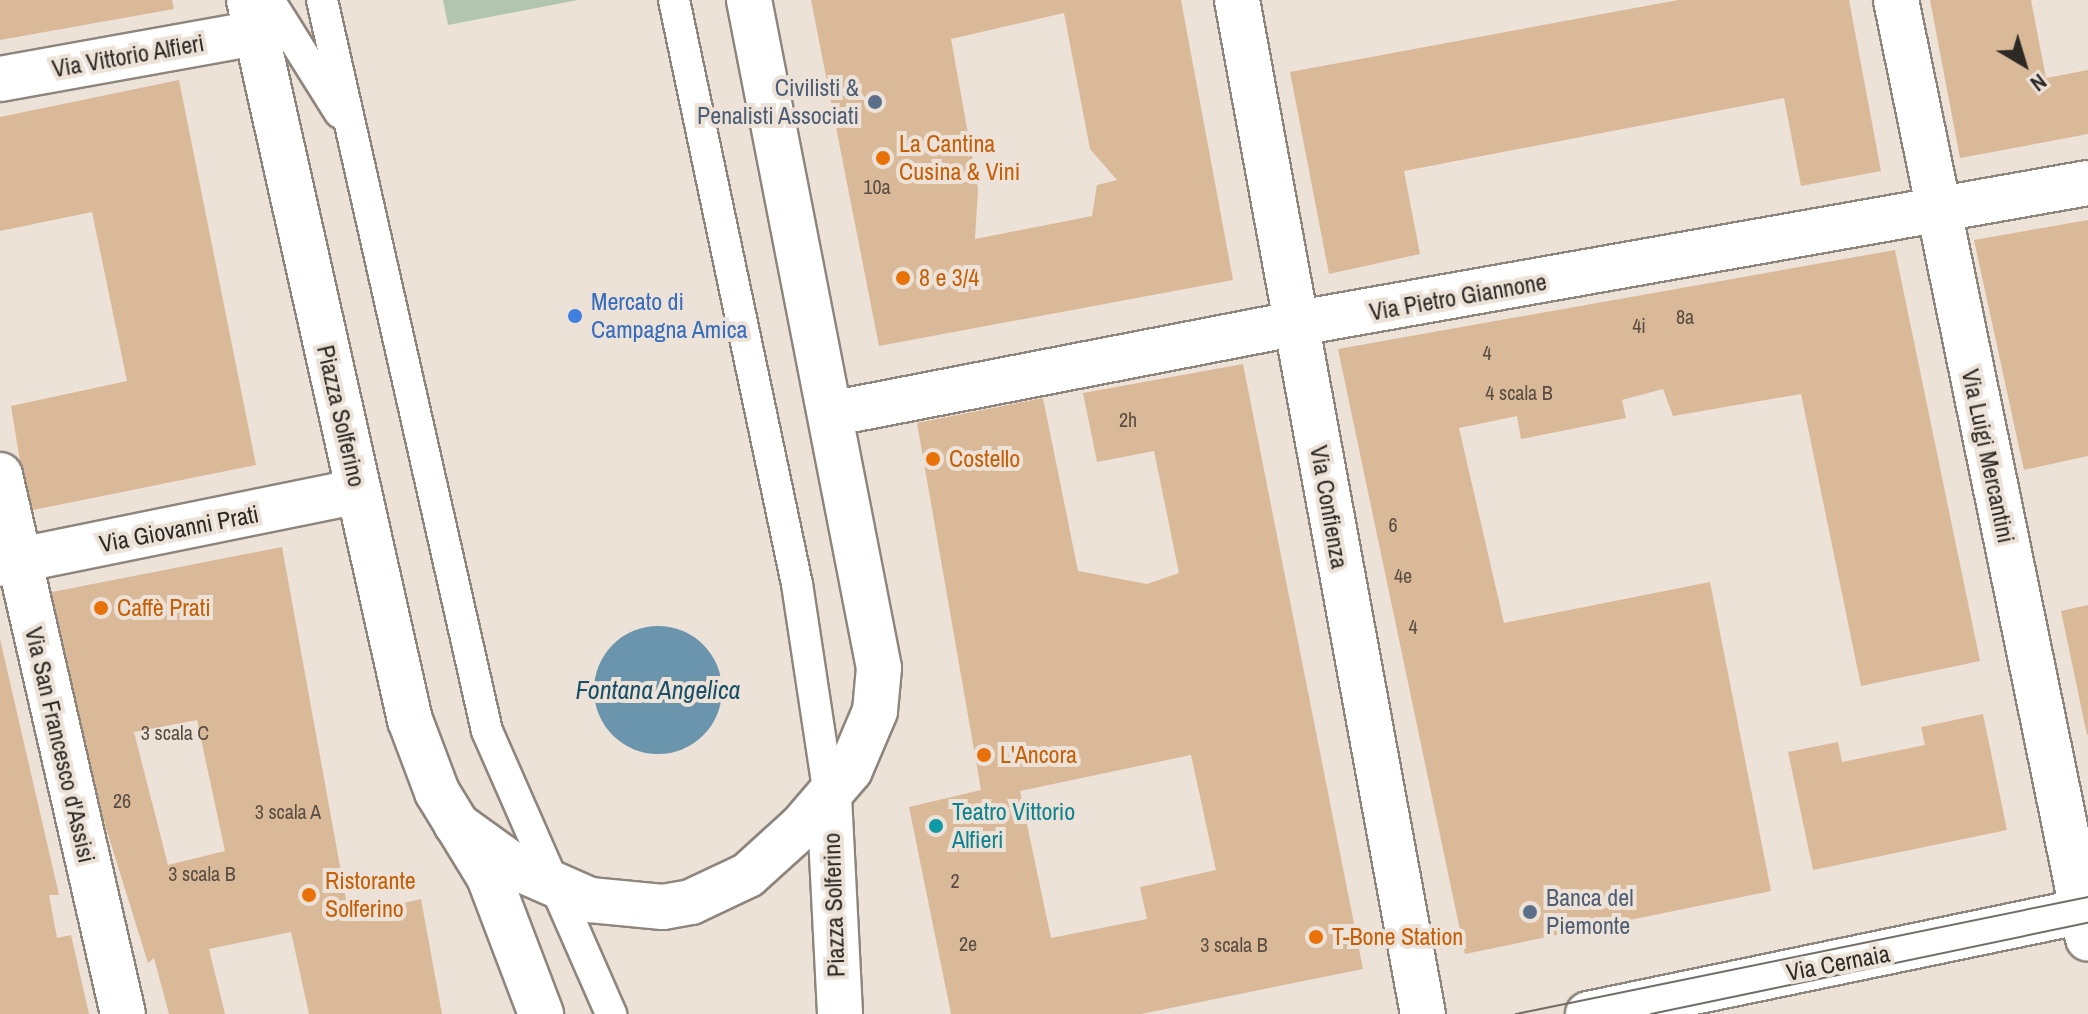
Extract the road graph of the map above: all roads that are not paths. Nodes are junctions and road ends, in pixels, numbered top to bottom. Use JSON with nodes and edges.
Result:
{"nodes":[{"id":1,"x":322,"y":0,"type":"edge"},
{"id":2,"x":736,"y":0,"type":"edge"},
{"id":3,"x":1237,"y":0,"type":"edge"},
{"id":4,"x":1896,"y":0,"type":"edge"},
{"id":5,"x":676,"y":4,"type":"edge"},
{"id":6,"x":258,"y":11,"type":"edge"},
{"id":7,"x":752,"y":19,"type":"edge"},
{"id":8,"x":0,"y":79,"type":"edge"},
{"id":9,"x":353,"y":134,"type":"junction"},
{"id":10,"x":2088,"y":183,"type":"edge"},
{"id":11,"x":1936,"y":212,"type":"junction"},
{"id":12,"x":1293,"y":324,"type":"junction"},
{"id":13,"x":830,"y":414,"type":"junction"},
{"id":14,"x":0,"y":475,"type":"edge"},
{"id":15,"x":358,"y":491,"type":"junction"},
{"id":16,"x":10,"y":562,"type":"edge"},
{"id":17,"x":829,"y":796,"type":"junction"},
{"id":18,"x":456,"y":824,"type":"junction"},
{"id":19,"x":560,"y":890,"type":"junction"},
{"id":20,"x":2086,"y":920,"type":"edge"},
{"id":21,"x":123,"y":1014,"type":"edge"},
{"id":22,"x":541,"y":1014,"type":"edge"},
{"id":23,"x":611,"y":1014,"type":"edge"},
{"id":24,"x":840,"y":1014,"type":"edge"},
{"id":25,"x":1423,"y":1014,"type":"edge"},
{"id":26,"x":1588,"y":1014,"type":"edge"}],
"edges":[{"from":1,"to":9,"type":"lane"},
{"from":2,"to":7,"type":"lane","name":"Piazza Solferino"},
{"from":3,"to":12,"type":"street","name":"Via Confienza"},
{"from":4,"to":11,"type":"street","name":"Via Luigi Mercantini"},
{"from":5,"to":17,"type":"lane","name":"Piazza Solferino"},
{"from":6,"to":8,"type":"street","name":"Via Vittorio Alfieri"},
{"from":6,"to":9,"type":"lane"},
{"from":6,"to":15,"type":"street","name":"Piazza Solferino"},
{"from":7,"to":13,"type":"street","name":"Piazza Solferino"},
{"from":9,"to":19,"type":"lane"},
{"from":10,"to":11,"type":"street","name":"Via Pietro Giannone"},
{"from":11,"to":12,"type":"street","name":"Via Pietro Giannone"},
{"from":11,"to":20,"type":"street","name":"Via Luigi Mercantini"},
{"from":12,"to":13,"type":"street","name":"Via Pietro Giannone"},
{"from":12,"to":25,"type":"street","name":"Via Confienza"},
{"from":13,"to":17,"type":"street","name":"Piazza Solferino"},
{"from":14,"to":16,"type":"street","name":"Via San Francesco d'Assisi"},
{"from":15,"to":16,"type":"street","name":"Via Giovanni Prati"},
{"from":15,"to":18,"type":"street","name":"Piazza Solferino"},
{"from":16,"to":21,"type":"street","name":"Via San Francesco d'Assisi"},
{"from":17,"to":19,"type":"street","name":"Piazza Solferino"},
{"from":17,"to":24,"type":"street","name":"Piazza Solferino"},
{"from":18,"to":19,"type":"street","name":"Piazza Solferino"},
{"from":18,"to":22,"type":"street","name":"Piazza Solferino"},
{"from":19,"to":23,"type":"lane"},
{"from":20,"to":26,"type":"street","name":"Via Cernaia"}]}
